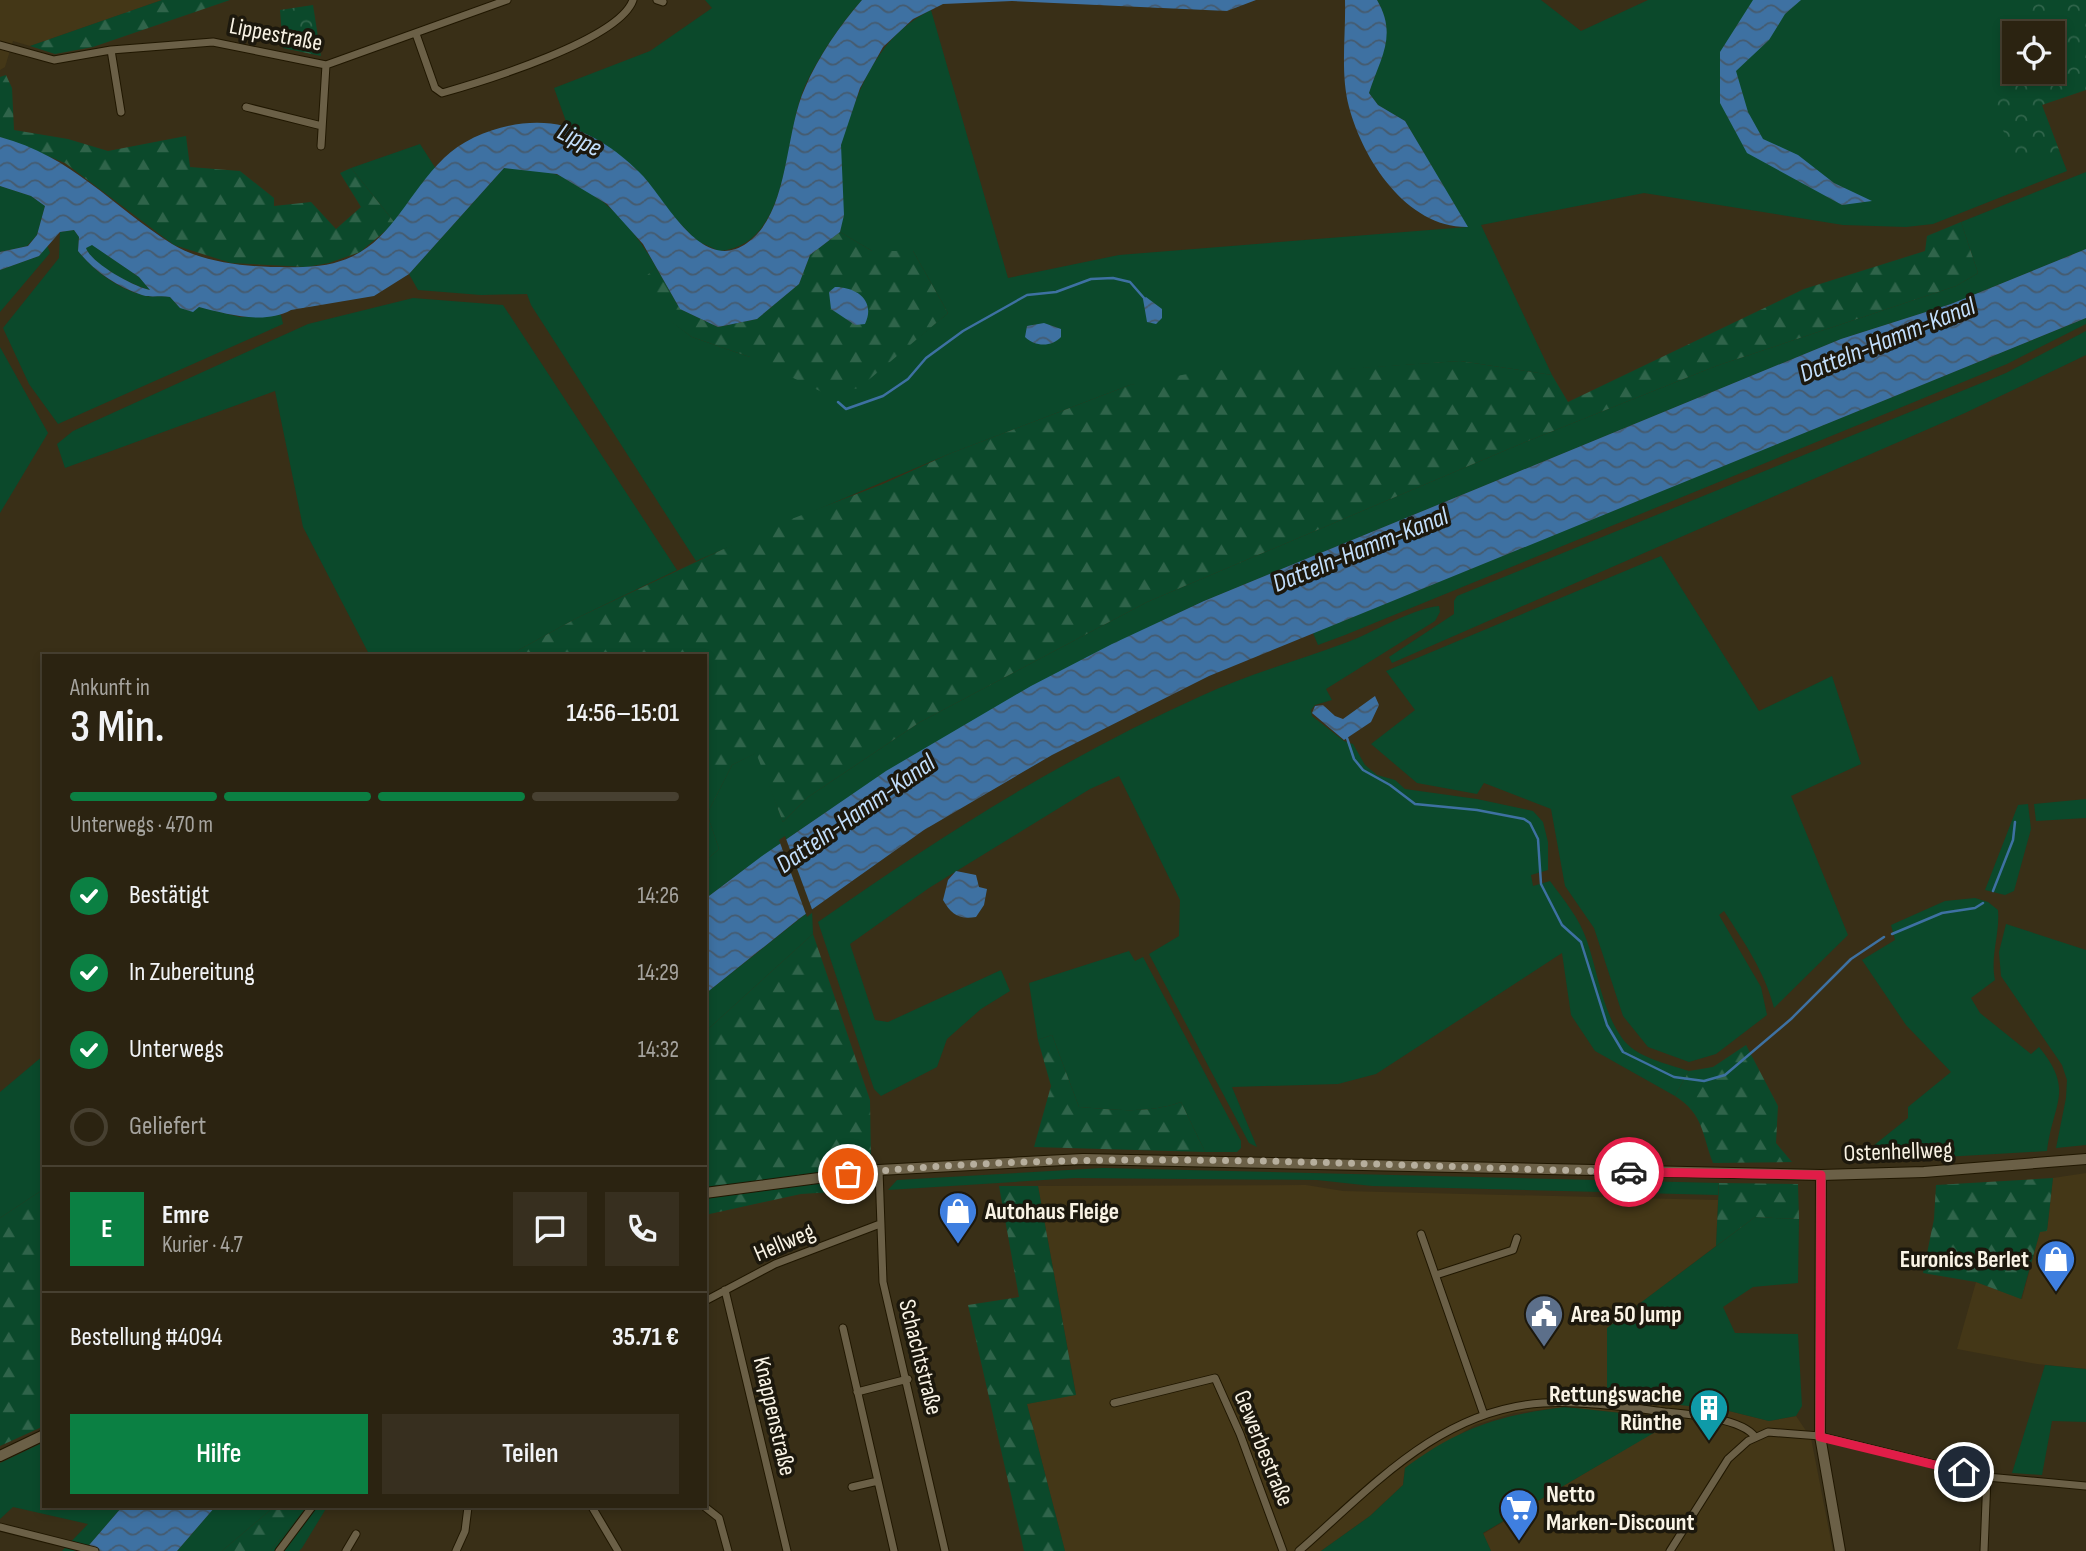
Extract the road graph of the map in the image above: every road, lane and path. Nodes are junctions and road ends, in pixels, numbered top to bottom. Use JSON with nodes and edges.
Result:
{"nodes":[{"id":1,"x":507,"y":0,"type":"edge"},
{"id":2,"x":633,"y":0,"type":"edge"},
{"id":3,"x":416,"y":34,"type":"junction"},
{"id":4,"x":0,"y":45,"type":"edge"},
{"id":5,"x":111,"y":50,"type":"junction"},
{"id":6,"x":326,"y":65,"type":"junction"},
{"id":7,"x":246,"y":107,"type":"dead end"},
{"id":8,"x":121,"y":112,"type":"dead end"},
{"id":9,"x":322,"y":126,"type":"junction"},
{"id":10,"x":321,"y":146,"type":"dead end"},
{"id":11,"x":2086,"y":1159,"type":"edge"},
{"id":12,"x":879,"y":1171,"type":"junction"},
{"id":13,"x":1821,"y":1175,"type":"junction"},
{"id":14,"x":707,"y":1193,"type":"edge"},
{"id":15,"x":880,"y":1224,"type":"junction"},
{"id":16,"x":1421,"y":1234,"type":"dead end"},
{"id":17,"x":1517,"y":1238,"type":"dead end"},
{"id":18,"x":1436,"y":1275,"type":"junction"},
{"id":19,"x":725,"y":1290,"type":"junction"},
{"id":20,"x":707,"y":1300,"type":"edge"},
{"id":21,"x":842,"y":1328,"type":"dead end"},
{"id":22,"x":908,"y":1379,"type":"junction"},
{"id":23,"x":858,"y":1392,"type":"junction"},
{"id":24,"x":1114,"y":1404,"type":"dead end"},
{"id":25,"x":1484,"y":1415,"type":"junction"},
{"id":26,"x":42,"y":1436,"type":"edge"},
{"id":27,"x":1755,"y":1437,"type":"junction"},
{"id":28,"x":1820,"y":1437,"type":"junction"},
{"id":29,"x":0,"y":1456,"type":"edge"},
{"id":30,"x":1987,"y":1477,"type":"junction"},
{"id":31,"x":878,"y":1481,"type":"junction"},
{"id":32,"x":2086,"y":1486,"type":"edge"},
{"id":33,"x":852,"y":1487,"type":"dead end"},
{"id":34,"x":311,"y":1508,"type":"edge"},
{"id":35,"x":468,"y":1508,"type":"edge"},
{"id":36,"x":593,"y":1508,"type":"edge"},
{"id":37,"x":706,"y":1508,"type":"edge"},
{"id":38,"x":0,"y":1527,"type":"edge"},
{"id":39,"x":356,"y":1534,"type":"dead end"},
{"id":40,"x":95,"y":1551,"type":"edge"},
{"id":41,"x":279,"y":1551,"type":"edge"},
{"id":42,"x":346,"y":1551,"type":"edge"},
{"id":43,"x":456,"y":1551,"type":"edge"},
{"id":44,"x":618,"y":1551,"type":"edge"},
{"id":45,"x":728,"y":1551,"type":"edge"},
{"id":46,"x":787,"y":1551,"type":"edge"},
{"id":47,"x":894,"y":1551,"type":"edge"},
{"id":48,"x":945,"y":1551,"type":"edge"},
{"id":49,"x":1283,"y":1551,"type":"edge"},
{"id":50,"x":1299,"y":1551,"type":"edge"},
{"id":51,"x":1670,"y":1551,"type":"edge"},
{"id":52,"x":1840,"y":1551,"type":"edge"},
{"id":53,"x":1984,"y":1551,"type":"edge"}],
"edges":[{"from":1,"to":3,"type":"street","name":"Lippestraße"},
{"from":2,"to":3,"type":"street"},
{"from":3,"to":6,"type":"street","name":"Lippestraße"},
{"from":4,"to":5,"type":"street","name":"Lippestraße"},
{"from":5,"to":6,"type":"street","name":"Lippestraße"},
{"from":5,"to":8,"type":"street"},
{"from":6,"to":9,"type":"street"},
{"from":7,"to":9,"type":"street"},
{"from":9,"to":10,"type":"street"},
{"from":11,"to":13,"type":"main road","name":"Ostenhellweg"},
{"from":12,"to":13,"type":"main road","name":"Ostenhellweg"},
{"from":12,"to":14,"type":"main road","name":"Ostenhellweg"},
{"from":12,"to":15,"type":"street","name":"Schachtstraße"},
{"from":13,"to":28,"type":"main road"},
{"from":15,"to":19,"type":"street","name":"Hellweg"},
{"from":15,"to":22,"type":"street","name":"Schachtstraße"},
{"from":16,"to":18,"type":"street"},
{"from":17,"to":18,"type":"street"},
{"from":18,"to":25,"type":"street"},
{"from":19,"to":20,"type":"street","name":"Hellweg"},
{"from":19,"to":46,"type":"street","name":"Knappenstraße"},
{"from":21,"to":23,"type":"street"},
{"from":22,"to":23,"type":"street"},
{"from":22,"to":48,"type":"street","name":"Schachtstraße"},
{"from":23,"to":31,"type":"street"},
{"from":24,"to":49,"type":"street","name":"Gewerbestraße"},
{"from":25,"to":27,"type":"street"},
{"from":25,"to":50,"type":"street"},
{"from":26,"to":29,"type":"main road"},
{"from":27,"to":28,"type":"street"},
{"from":27,"to":51,"type":"street"},
{"from":28,"to":30,"type":"street"},
{"from":28,"to":52,"type":"main road"},
{"from":30,"to":32,"type":"street"},
{"from":30,"to":53,"type":"street"},
{"from":31,"to":33,"type":"street"},
{"from":31,"to":47,"type":"street"},
{"from":34,"to":41,"type":"street"},
{"from":35,"to":43,"type":"street"},
{"from":36,"to":44,"type":"street"},
{"from":37,"to":45,"type":"street"},
{"from":38,"to":40,"type":"street"},
{"from":39,"to":42,"type":"street"}]}
